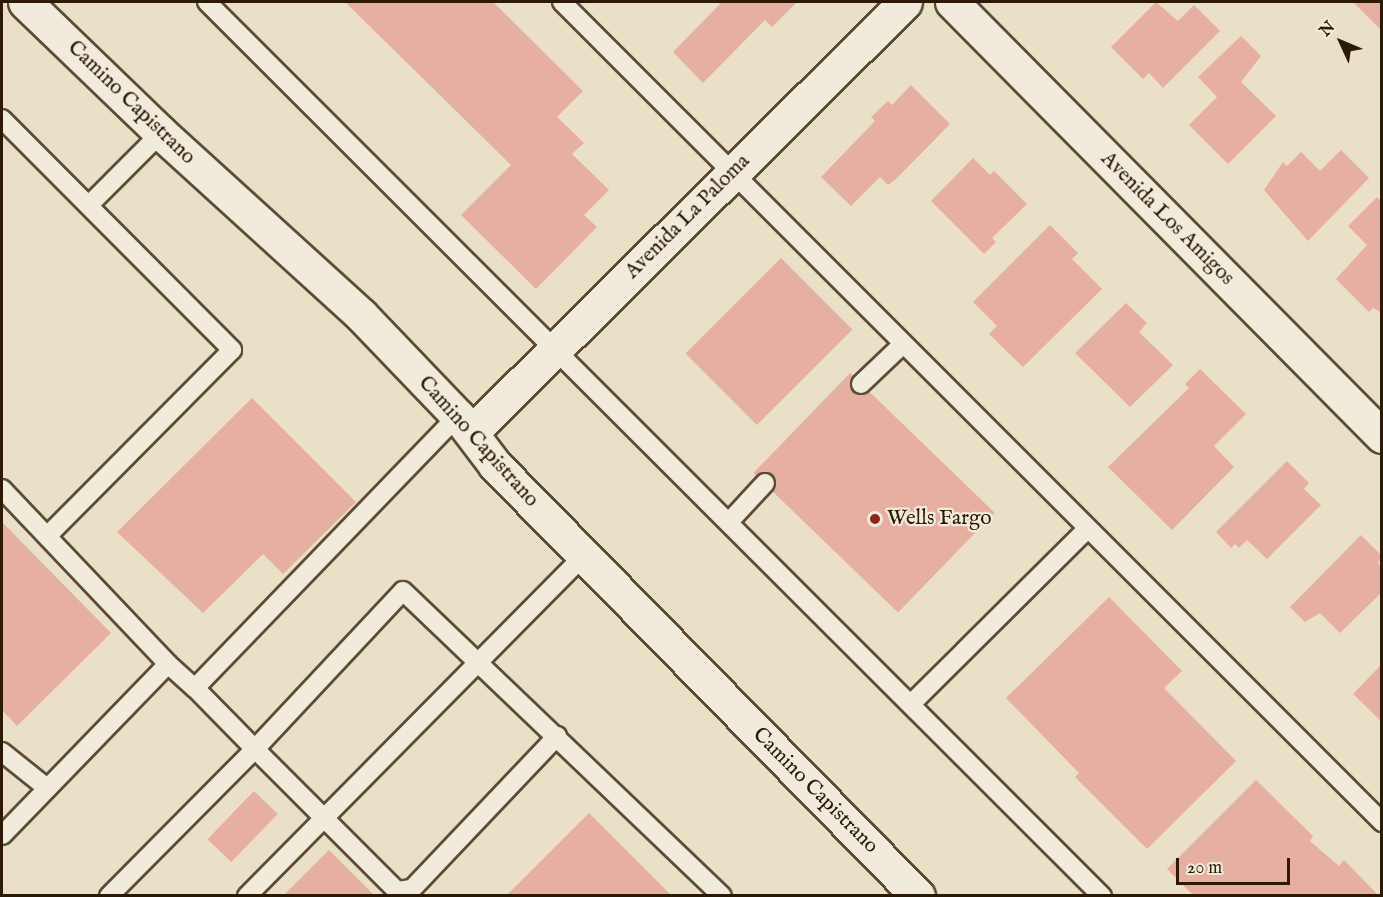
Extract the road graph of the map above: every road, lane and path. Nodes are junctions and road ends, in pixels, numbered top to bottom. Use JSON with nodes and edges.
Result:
{"nodes":[{"id":1,"x":25,"y":2,"type":"edge"},
{"id":2,"x":207,"y":2,"type":"edge"},
{"id":3,"x":562,"y":2,"type":"edge"},
{"id":4,"x":905,"y":2,"type":"edge"},
{"id":5,"x":952,"y":2,"type":"edge"},
{"id":6,"x":2,"y":119,"type":"edge"},
{"id":7,"x":161,"y":133,"type":"junction"},
{"id":8,"x":733,"y":174,"type":"junction"},
{"id":9,"x":89,"y":206,"type":"junction"},
{"id":10,"x":903,"y":344,"type":"junction"},
{"id":11,"x":554,"y":349,"type":"junction"},
{"id":12,"x":861,"y":384,"type":"dead end"},
{"id":13,"x":465,"y":424,"type":"junction"},
{"id":14,"x":1382,"y":436,"type":"edge"},
{"id":15,"x":765,"y":483,"type":"dead end"},
{"id":16,"x":2,"y":489,"type":"edge"},
{"id":17,"x":729,"y":522,"type":"junction"},
{"id":18,"x":1088,"y":528,"type":"junction"},
{"id":19,"x":47,"y":536,"type":"junction"},
{"id":20,"x":584,"y":556,"type":"junction"},
{"id":21,"x":480,"y":663,"type":"junction"},
{"id":22,"x":168,"y":664,"type":"junction"},
{"id":23,"x":195,"y":688,"type":"junction"},
{"id":24,"x":912,"y":703,"type":"junction"},
{"id":25,"x":557,"y":736,"type":"junction"},
{"id":26,"x":255,"y":749,"type":"junction"},
{"id":27,"x":2,"y":752,"type":"edge"},
{"id":28,"x":47,"y":789,"type":"junction"},
{"id":29,"x":324,"y":819,"type":"junction"},
{"id":30,"x":1382,"y":822,"type":"edge"},
{"id":31,"x":2,"y":835,"type":"edge"},
{"id":32,"x":109,"y":896,"type":"edge"},
{"id":33,"x":247,"y":896,"type":"edge"},
{"id":34,"x":722,"y":896,"type":"edge"},
{"id":35,"x":918,"y":896,"type":"edge"},
{"id":36,"x":1102,"y":896,"type":"edge"}],
"edges":[{"from":1,"to":7,"type":"main road","name":"Camino Capistrano"},
{"from":2,"to":11,"type":"lane"},
{"from":3,"to":8,"type":"lane"},
{"from":4,"to":8,"type":"main road","name":"Avenida La Paloma"},
{"from":5,"to":14,"type":"main road","name":"Avenida Los Amigos"},
{"from":6,"to":9,"type":"lane"},
{"from":7,"to":9,"type":"lane"},
{"from":7,"to":13,"type":"main road","name":"Camino Capistrano"},
{"from":8,"to":10,"type":"lane"},
{"from":8,"to":11,"type":"main road","name":"Avenida La Paloma"},
{"from":9,"to":19,"type":"lane"},
{"from":10,"to":12,"type":"lane"},
{"from":10,"to":18,"type":"lane"},
{"from":11,"to":13,"type":"main road","name":"Avenida La Paloma"},
{"from":11,"to":17,"type":"lane"},
{"from":13,"to":20,"type":"main road","name":"Camino Capistrano"},
{"from":13,"to":23,"type":"lane"},
{"from":15,"to":17,"type":"lane"},
{"from":16,"to":19,"type":"lane"},
{"from":17,"to":24,"type":"lane"},
{"from":18,"to":24,"type":"lane"},
{"from":18,"to":30,"type":"lane"},
{"from":19,"to":22,"type":"lane"},
{"from":20,"to":21,"type":"lane"},
{"from":20,"to":35,"type":"main road","name":"Camino Capistrano"},
{"from":21,"to":25,"type":"lane"},
{"from":21,"to":26,"type":"lane"},
{"from":21,"to":29,"type":"lane"},
{"from":22,"to":23,"type":"lane"},
{"from":22,"to":28,"type":"lane"},
{"from":23,"to":26,"type":"lane"},
{"from":24,"to":36,"type":"lane"},
{"from":25,"to":29,"type":"lane"},
{"from":25,"to":34,"type":"lane"},
{"from":26,"to":29,"type":"lane"},
{"from":26,"to":32,"type":"lane"},
{"from":27,"to":28,"type":"lane"},
{"from":28,"to":31,"type":"lane"},
{"from":29,"to":33,"type":"lane"}]}
